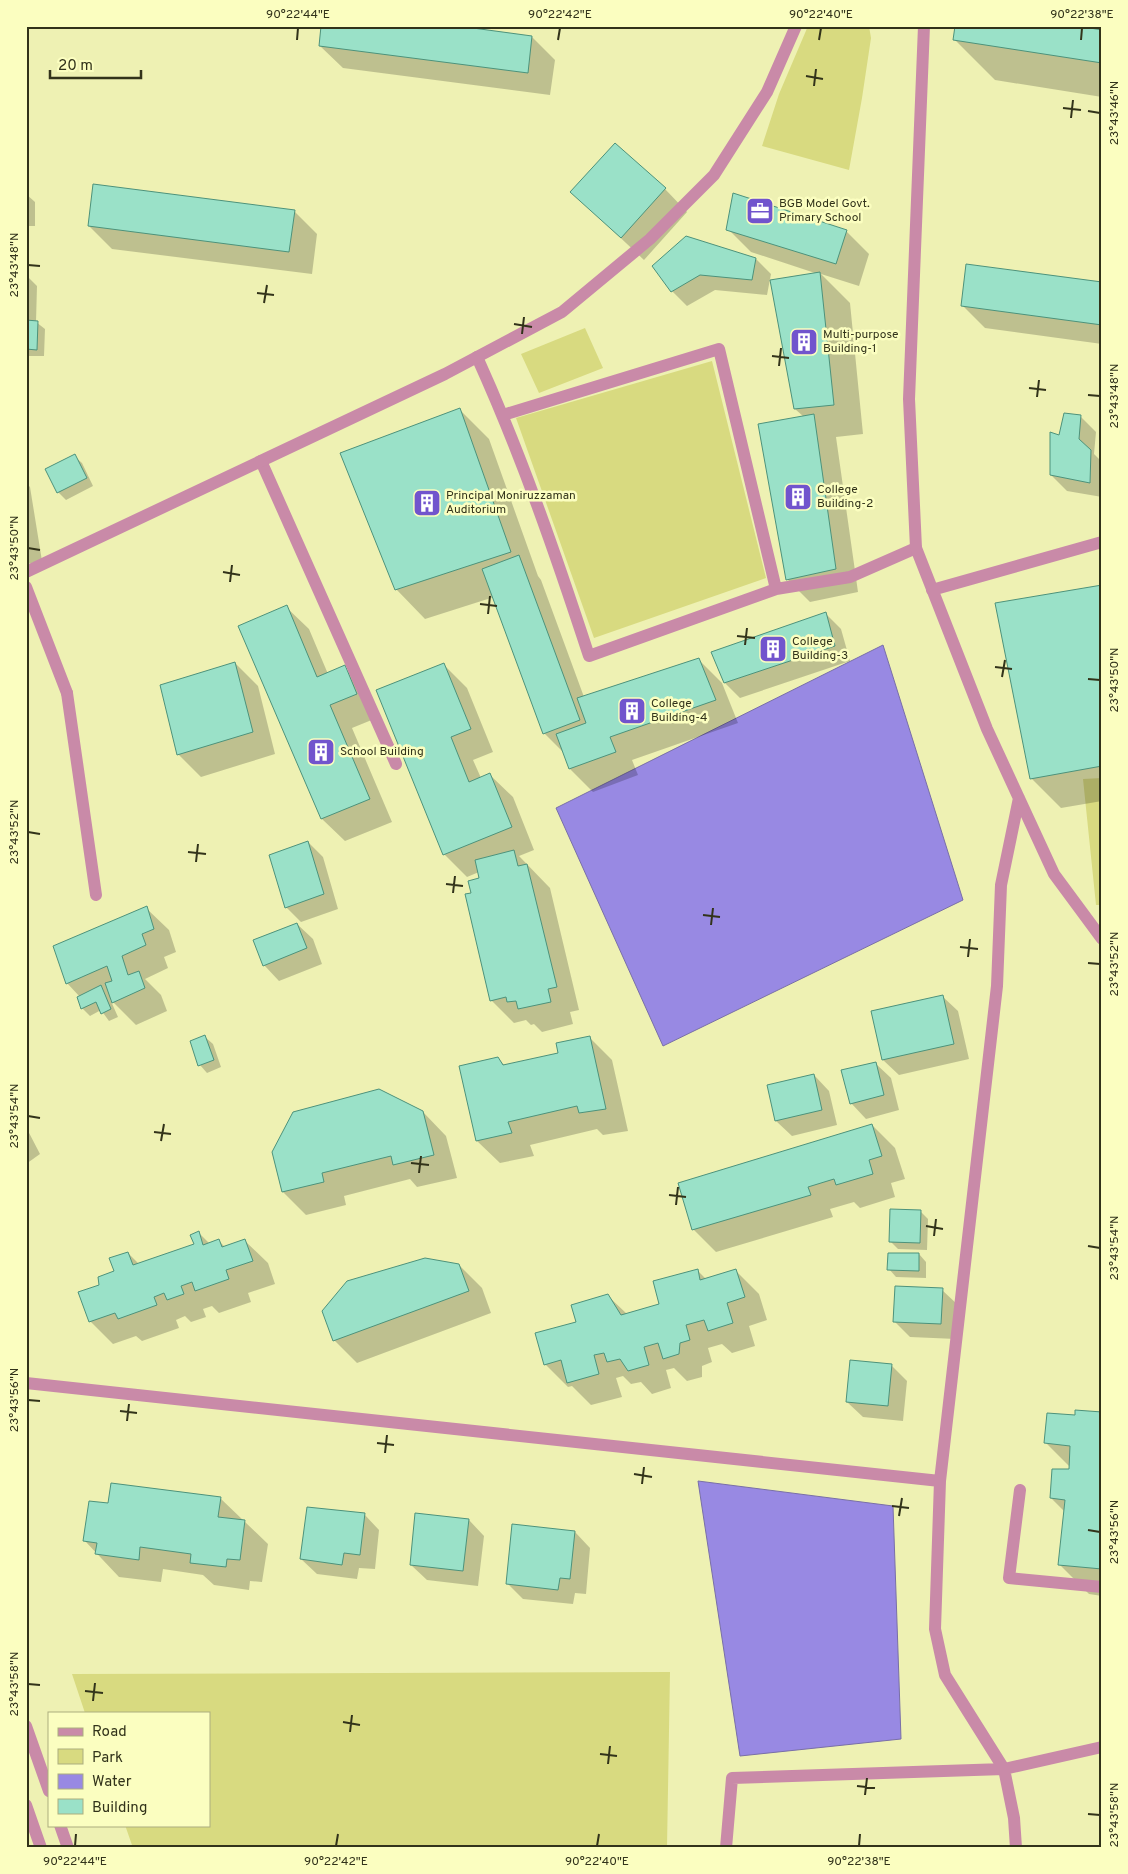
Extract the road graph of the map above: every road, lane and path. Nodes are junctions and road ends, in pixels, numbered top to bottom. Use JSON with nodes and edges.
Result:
{"nodes":[{"id":1,"x":796,"y":26,"type":"edge"},
{"id":2,"x":924,"y":26,"type":"edge"},
{"id":3,"x":477,"y":357,"type":"junction"},
{"id":4,"x":503,"y":414,"type":"junction"},
{"id":5,"x":261,"y":461,"type":"junction"},
{"id":6,"x":1102,"y":542,"type":"edge"},
{"id":7,"x":916,"y":548,"type":"junction"},
{"id":8,"x":26,"y":572,"type":"edge"},
{"id":9,"x":26,"y":587,"type":"edge"},
{"id":10,"x":776,"y":589,"type":"junction"},
{"id":11,"x":932,"y":590,"type":"junction"},
{"id":12,"x":396,"y":764,"type":"dead end"},
{"id":13,"x":1019,"y":798,"type":"junction"},
{"id":14,"x":96,"y":895,"type":"dead end"},
{"id":15,"x":1102,"y":939,"type":"edge"},
{"id":16,"x":26,"y":1383,"type":"edge"},
{"id":17,"x":940,"y":1481,"type":"junction"},
{"id":18,"x":1020,"y":1490,"type":"dead end"},
{"id":19,"x":1102,"y":1588,"type":"edge"},
{"id":20,"x":26,"y":1726,"type":"edge"},
{"id":21,"x":1102,"y":1747,"type":"edge"},
{"id":22,"x":1004,"y":1769,"type":"junction"},
{"id":23,"x":48,"y":1788,"type":"edge"},
{"id":24,"x":26,"y":1805,"type":"edge"},
{"id":25,"x":60,"y":1826,"type":"edge"},
{"id":26,"x":41,"y":1848,"type":"edge"},
{"id":27,"x":68,"y":1848,"type":"edge"},
{"id":28,"x":726,"y":1848,"type":"edge"},
{"id":29,"x":1016,"y":1848,"type":"edge"}],
"edges":[{"from":1,"to":3,"type":"street"},
{"from":2,"to":7,"type":"street"},
{"from":3,"to":4,"type":"street"},
{"from":3,"to":5,"type":"street"},
{"from":4,"to":10,"type":"street"},
{"from":4,"to":10,"type":"street"},
{"from":5,"to":8,"type":"street"},
{"from":5,"to":12,"type":"street"},
{"from":6,"to":11,"type":"street"},
{"from":7,"to":10,"type":"street"},
{"from":7,"to":11,"type":"street"},
{"from":9,"to":14,"type":"street"},
{"from":11,"to":13,"type":"street"},
{"from":13,"to":15,"type":"street"},
{"from":13,"to":17,"type":"street"},
{"from":16,"to":17,"type":"street"},
{"from":17,"to":22,"type":"street"},
{"from":18,"to":19,"type":"street"},
{"from":20,"to":23,"type":"street"},
{"from":21,"to":22,"type":"street"},
{"from":22,"to":28,"type":"street"},
{"from":22,"to":29,"type":"street"},
{"from":24,"to":26,"type":"street"},
{"from":25,"to":27,"type":"street"}]}
